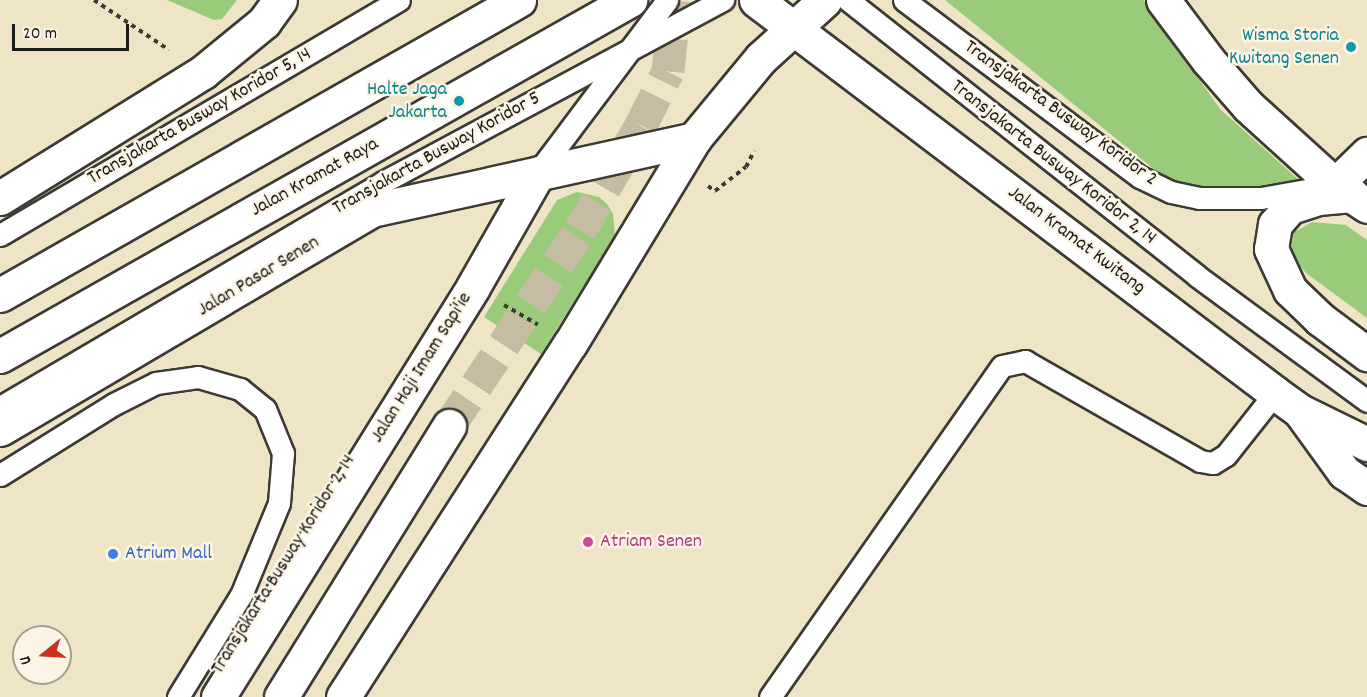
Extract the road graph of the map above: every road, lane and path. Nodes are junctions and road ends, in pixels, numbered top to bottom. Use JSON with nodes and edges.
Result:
{"nodes":[{"id":1,"x":94,"y":0,"type":"edge"},
{"id":2,"x":280,"y":0,"type":"edge"},
{"id":3,"x":399,"y":0,"type":"edge"},
{"id":4,"x":519,"y":0,"type":"edge"},
{"id":5,"x":630,"y":0,"type":"edge"},
{"id":6,"x":667,"y":0,"type":"edge"},
{"id":7,"x":723,"y":0,"type":"edge"},
{"id":8,"x":756,"y":0,"type":"edge"},
{"id":9,"x":825,"y":0,"type":"edge"},
{"id":10,"x":848,"y":0,"type":"edge"},
{"id":11,"x":904,"y":0,"type":"edge"},
{"id":12,"x":1163,"y":0,"type":"edge"},
{"id":13,"x":785,"y":14,"type":"edge"},
{"id":14,"x":632,"y":49,"type":"junction"},
{"id":15,"x":203,"y":72,"type":"junction"},
{"id":16,"x":694,"y":139,"type":"junction"},
{"id":17,"x":1367,"y":154,"type":"edge"},
{"id":18,"x":538,"y":172,"type":"junction"},
{"id":19,"x":1351,"y":195,"type":"edge"},
{"id":20,"x":0,"y":198,"type":"edge"},
{"id":21,"x":0,"y":235,"type":"edge"},
{"id":22,"x":467,"y":284,"type":"junction"},
{"id":23,"x":0,"y":295,"type":"edge"},
{"id":24,"x":570,"y":344,"type":"junction"},
{"id":25,"x":1367,"y":354,"type":"edge"},
{"id":26,"x":0,"y":356,"type":"edge"},
{"id":27,"x":1367,"y":401,"type":"edge"},
{"id":28,"x":1287,"y":402,"type":"junction"},
{"id":29,"x":0,"y":407,"type":"edge"},
{"id":30,"x":449,"y":426,"type":"tunnel mouth"},
{"id":31,"x":0,"y":429,"type":"edge"},
{"id":32,"x":1367,"y":444,"type":"edge"},
{"id":33,"x":0,"y":475,"type":"edge"},
{"id":34,"x":1367,"y":488,"type":"edge"},
{"id":35,"x":178,"y":697,"type":"edge"},
{"id":36,"x":202,"y":697,"type":"edge"},
{"id":37,"x":218,"y":697,"type":"edge"},
{"id":38,"x":281,"y":697,"type":"edge"},
{"id":39,"x":343,"y":697,"type":"edge"},
{"id":40,"x":770,"y":697,"type":"edge"}],
"edges":[{"from":1,"to":15,"type":"path"},
{"from":2,"to":15,"type":"main road"},
{"from":3,"to":21,"type":"lane","name":"Transjakarta Busway Koridor 5, 14"},
{"from":4,"to":23,"type":"main road"},
{"from":5,"to":26,"type":"main road","name":"Jalan Kramat Raya"},
{"from":6,"to":14,"type":"lane"},
{"from":7,"to":14,"type":"lane","name":"Transjakarta Busway Koridor 5"},
{"from":8,"to":13,"type":"main road","name":"Jalan Kramat Kwitang"},
{"from":9,"to":13,"type":"main road"},
{"from":10,"to":27,"type":"lane","name":"Transjakarta Busway Koridor 2, 14"},
{"from":11,"to":19,"type":"lane","name":"Transjakarta Busway Koridor 2"},
{"from":12,"to":19,"type":"main road"},
{"from":13,"to":16,"type":"main road"},
{"from":13,"to":28,"type":"main road","name":"Jalan Kramat Kwitang"},
{"from":14,"to":18,"type":"lane"},
{"from":14,"to":29,"type":"lane","name":"Transjakarta Busway Koridor 5"},
{"from":15,"to":20,"type":"main road"},
{"from":16,"to":18,"type":"main road"},
{"from":16,"to":24,"type":"main road"},
{"from":17,"to":19,"type":"main road"},
{"from":18,"to":22,"type":"main road","name":"Jalan Haji Imam Sapi'ie"},
{"from":18,"to":31,"type":"main road","name":"Jalan Pasar Senen"},
{"from":19,"to":25,"type":"main road"},
{"from":22,"to":24,"type":"path"},
{"from":22,"to":36,"type":"lane","name":"Transjakarta Busway Koridor 2, 14"},
{"from":22,"to":37,"type":"main road","name":"Jalan Haji Imam Sapi'ie"},
{"from":24,"to":39,"type":"main road"},
{"from":28,"to":32,"type":"main road","name":"Jalan Kramat Kwitang"},
{"from":28,"to":34,"type":"main road"},
{"from":28,"to":40,"type":"lane"},
{"from":30,"to":38,"type":"main road"},
{"from":33,"to":35,"type":"lane"}]}
